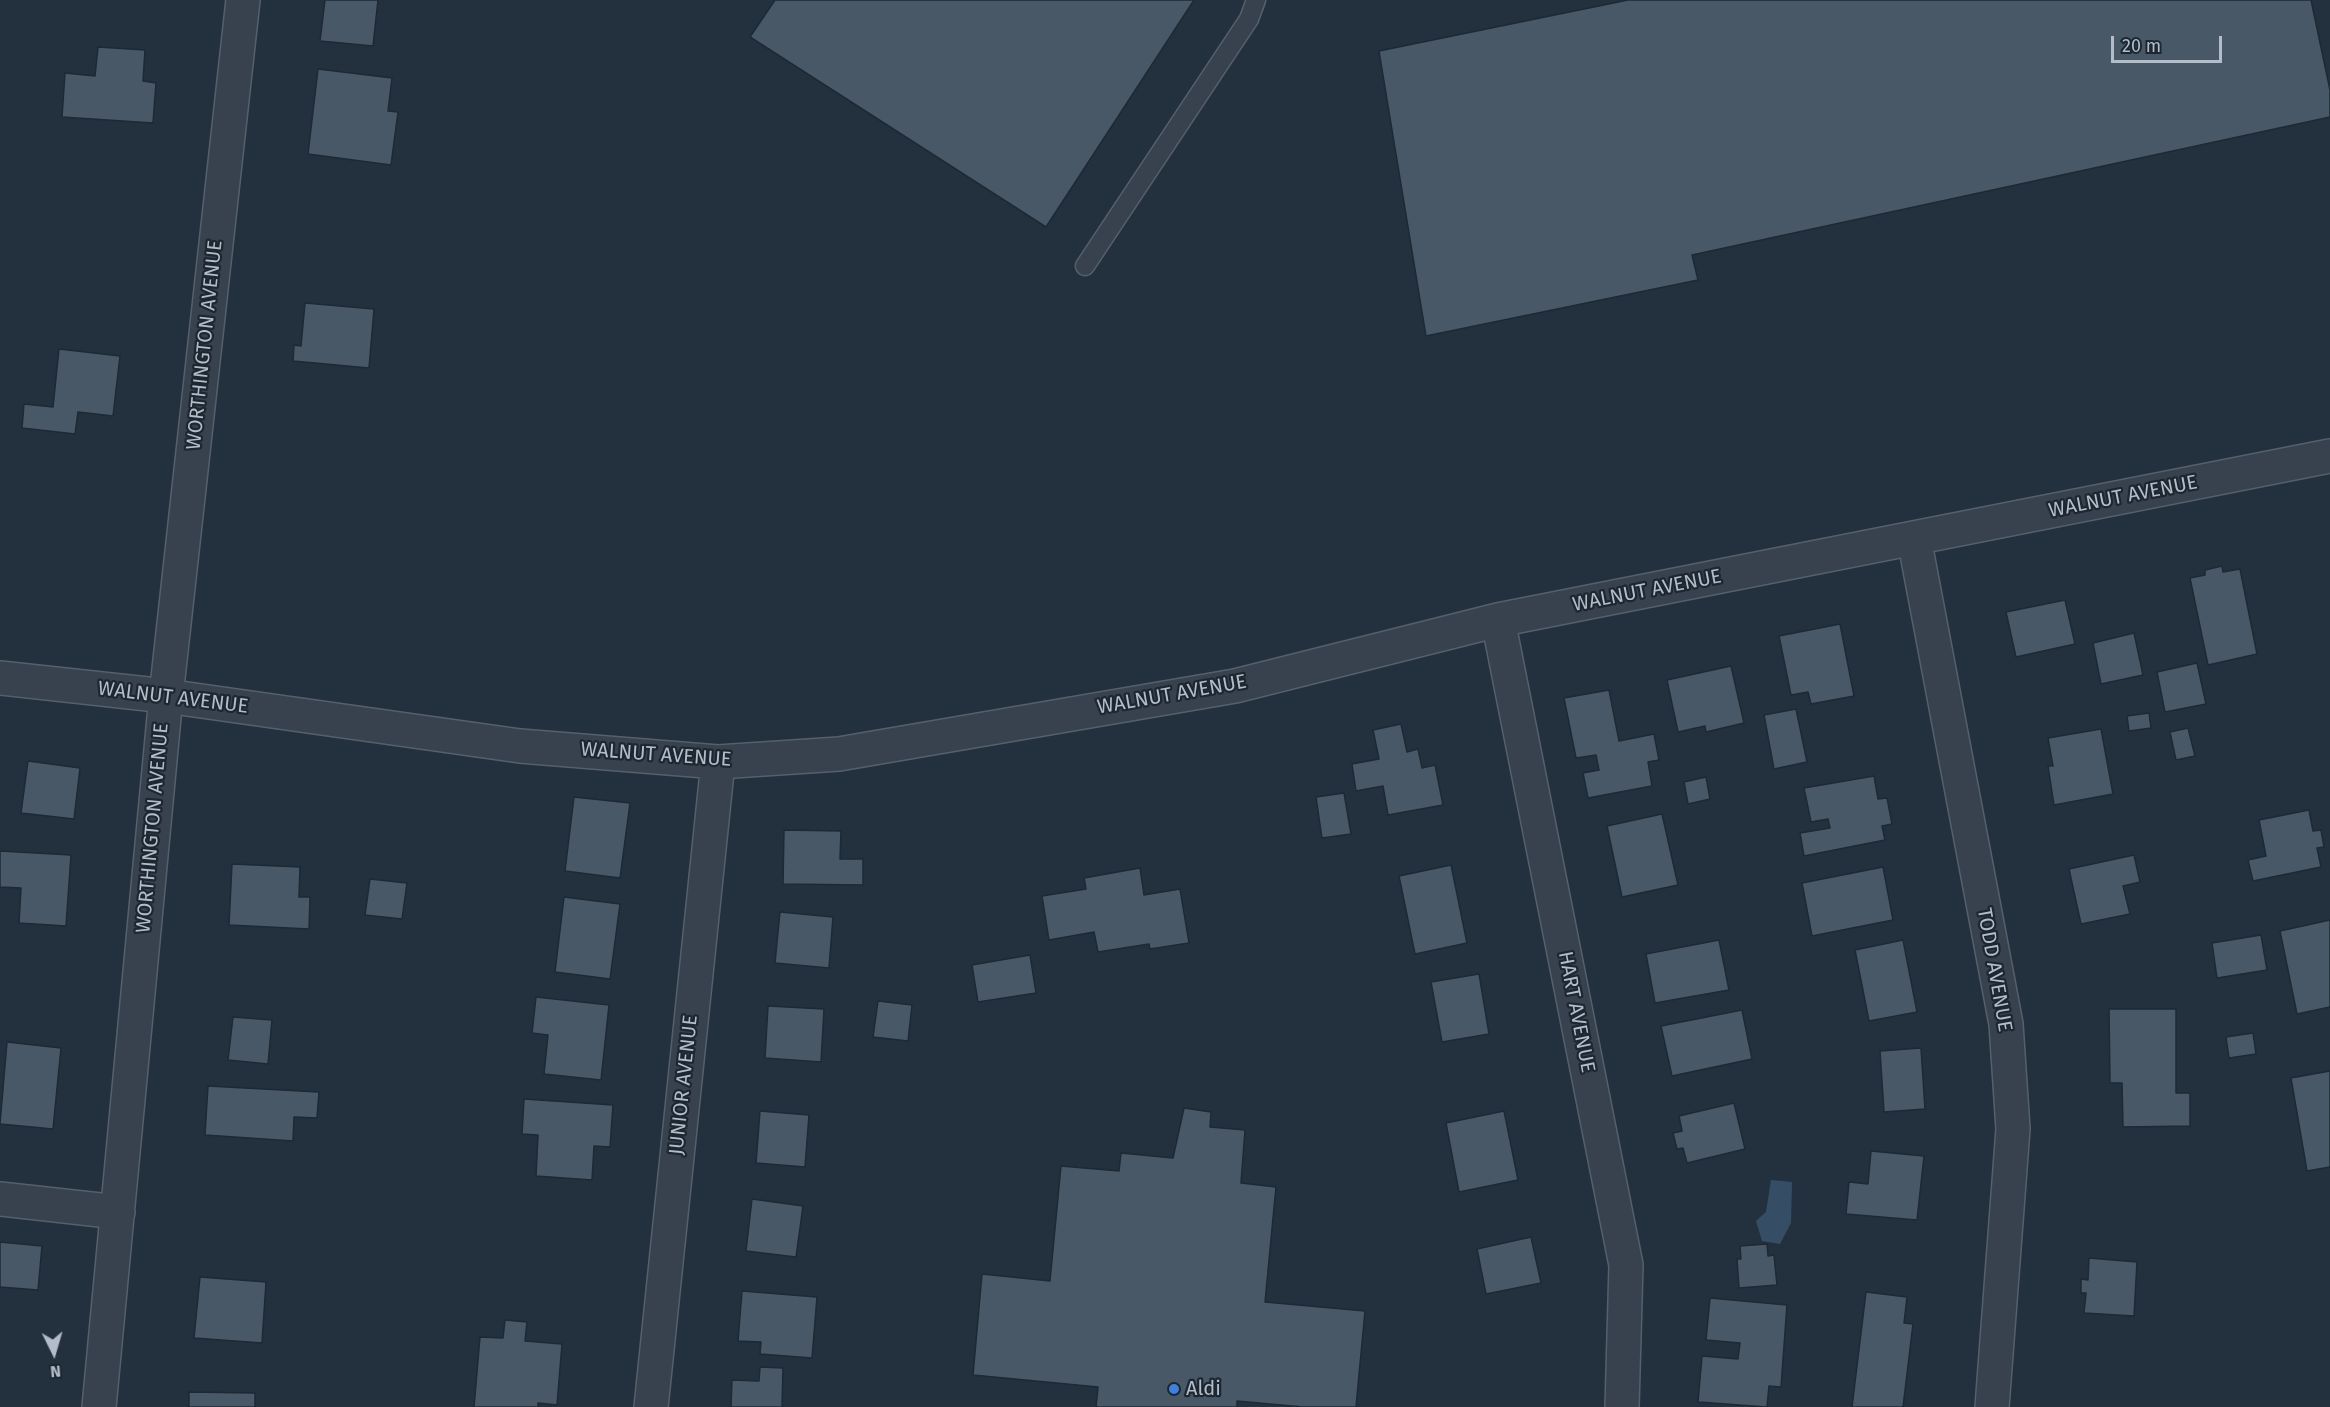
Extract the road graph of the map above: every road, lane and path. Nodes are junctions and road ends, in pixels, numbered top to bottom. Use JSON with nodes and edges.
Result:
{"nodes":[{"id":1,"x":243,"y":0,"type":"edge"},
{"id":2,"x":1256,"y":0,"type":"edge"},
{"id":3,"x":1085,"y":266,"type":"dead end"},
{"id":4,"x":2328,"y":465,"type":"edge"},
{"id":5,"x":1914,"y":538,"type":"junction"},
{"id":6,"x":1498,"y":620,"type":"junction"},
{"id":7,"x":0,"y":678,"type":"edge"},
{"id":8,"x":165,"y":696,"type":"junction"},
{"id":9,"x":718,"y":762,"type":"junction"},
{"id":10,"x":0,"y":1199,"type":"edge"},
{"id":11,"x":118,"y":1212,"type":"junction"},
{"id":12,"x":99,"y":1407,"type":"edge"},
{"id":13,"x":651,"y":1407,"type":"edge"},
{"id":14,"x":1622,"y":1407,"type":"edge"},
{"id":15,"x":1992,"y":1407,"type":"edge"}],
"edges":[{"from":1,"to":8,"type":"street","name":"WORTHINGTON AVENUE"},
{"from":2,"to":3,"type":"lane"},
{"from":4,"to":5,"type":"street","name":"WALNUT AVENUE"},
{"from":5,"to":6,"type":"street","name":"WALNUT AVENUE"},
{"from":5,"to":15,"type":"street","name":"TODD AVENUE"},
{"from":6,"to":9,"type":"street","name":"WALNUT AVENUE"},
{"from":6,"to":14,"type":"street","name":"HART AVENUE"},
{"from":7,"to":8,"type":"street","name":"WALNUT AVENUE"},
{"from":8,"to":9,"type":"street","name":"WALNUT AVENUE"},
{"from":8,"to":11,"type":"street","name":"WORTHINGTON AVENUE"},
{"from":9,"to":13,"type":"street","name":"JUNIOR AVENUE"},
{"from":10,"to":11,"type":"street"},
{"from":11,"to":12,"type":"street","name":"WORTHINGTON AVENUE"}]}
